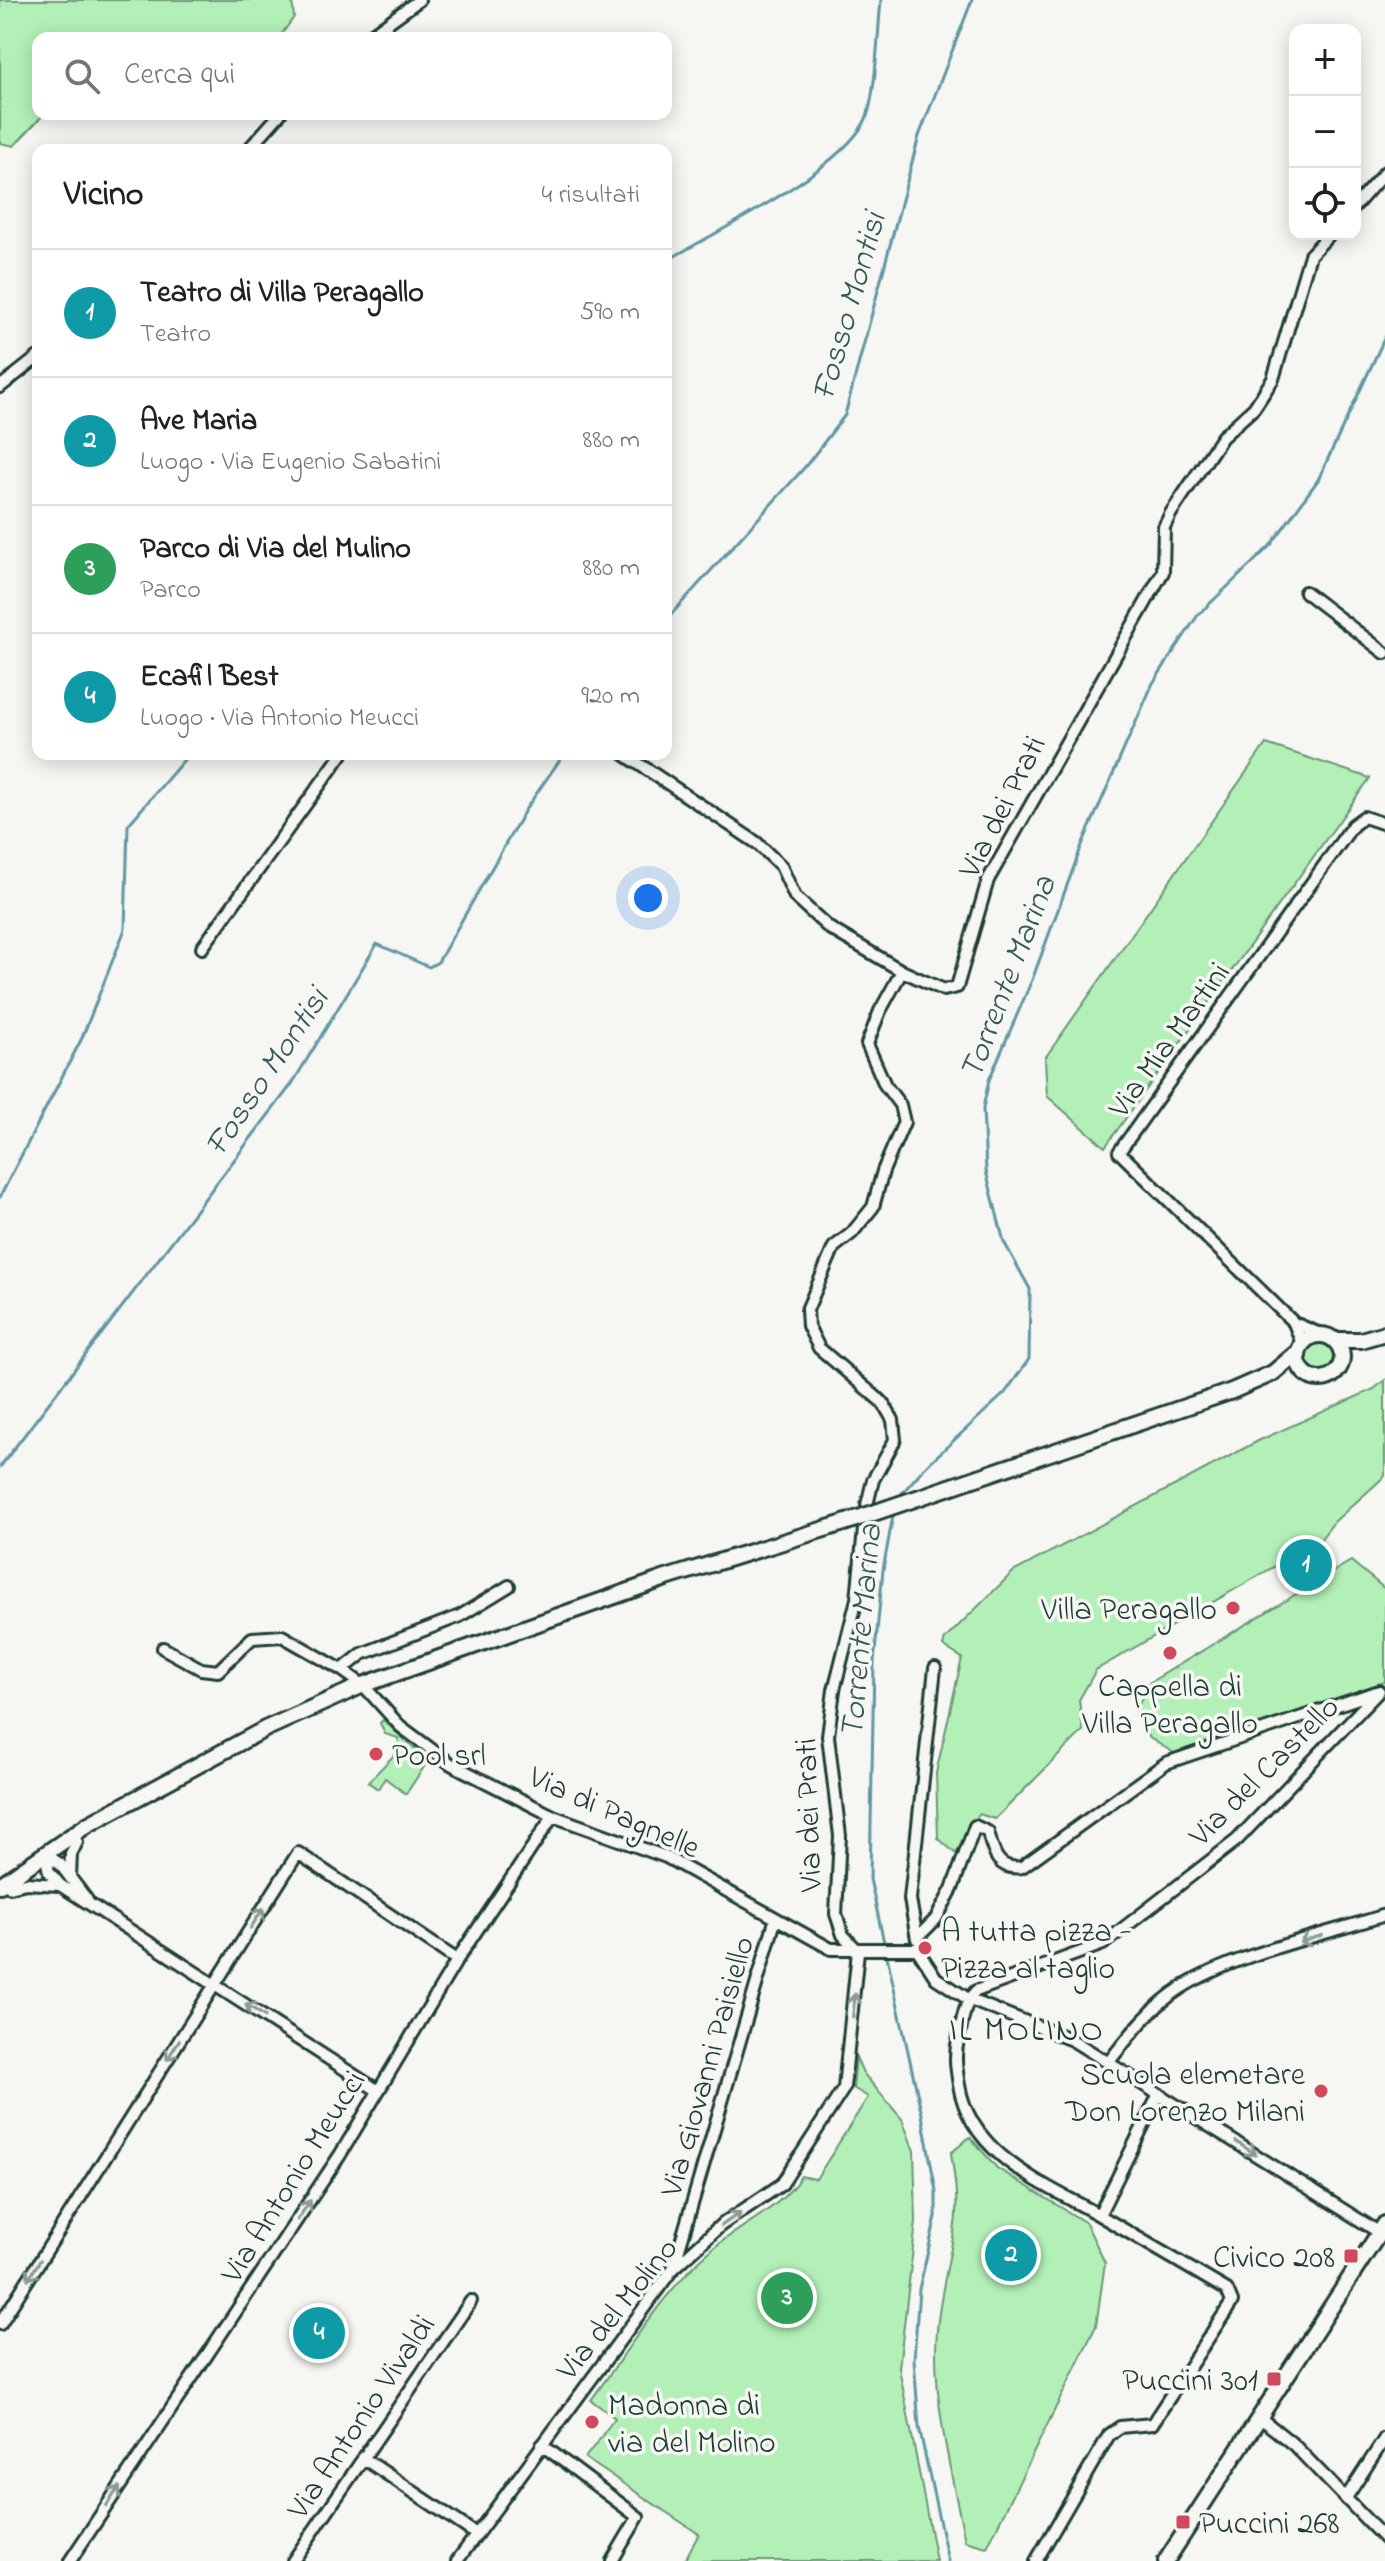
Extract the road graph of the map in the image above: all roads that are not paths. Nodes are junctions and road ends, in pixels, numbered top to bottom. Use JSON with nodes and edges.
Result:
{"nodes":[{"id":1,"x":419,"y":0,"type":"edge"},
{"id":2,"x":375,"y":32,"type":"edge"},
{"id":3,"x":275,"y":120,"type":"edge"},
{"id":4,"x":253,"y":144,"type":"edge"},
{"id":5,"x":1385,"y":172,"type":"edge"},
{"id":6,"x":1361,"y":199,"type":"edge"},
{"id":7,"x":1324,"y":240,"type":"edge"},
{"id":8,"x":32,"y":362,"type":"edge"},
{"id":9,"x":0,"y":387,"type":"edge"},
{"id":10,"x":1305,"y":592,"type":"dead end"},
{"id":11,"x":1385,"y":653,"type":"edge"},
{"id":12,"x":338,"y":760,"type":"edge"},
{"id":13,"x":633,"y":760,"type":"edge"},
{"id":14,"x":1385,"y":824,"type":"edge"},
{"id":15,"x":202,"y":948,"type":"dead end"},
{"id":16,"x":902,"y":971,"type":"junction"},
{"id":17,"x":1294,"y":1323,"type":"junction"},
{"id":18,"x":1385,"y":1333,"type":"edge"},
{"id":19,"x":1329,"y":1338,"type":"junction"},
{"id":20,"x":1361,"y":1340,"type":"junction"},
{"id":21,"x":1300,"y":1347,"type":"junction"},
{"id":22,"x":1341,"y":1363,"type":"junction"},
{"id":23,"x":1273,"y":1373,"type":"junction"},
{"id":24,"x":1306,"y":1375,"type":"junction"},
{"id":25,"x":867,"y":1505,"type":"dead end"},
{"id":26,"x":864,"y":1529,"type":"dead end"},
{"id":27,"x":509,"y":1586,"type":"dead end"},
{"id":28,"x":163,"y":1648,"type":"dead end"},
{"id":29,"x":935,"y":1668,"type":"dead end"},
{"id":30,"x":342,"y":1670,"type":"junction"},
{"id":31,"x":363,"y":1685,"type":"junction"},
{"id":32,"x":1382,"y":1690,"type":"edge"},
{"id":33,"x":125,"y":1806,"type":"junction"},
{"id":34,"x":553,"y":1816,"type":"junction"},
{"id":35,"x":77,"y":1842,"type":"junction"},
{"id":36,"x":48,"y":1859,"type":"junction"},
{"id":37,"x":70,"y":1877,"type":"junction"},
{"id":38,"x":60,"y":1885,"type":"junction"},
{"id":39,"x":3,"y":1889,"type":"edge"},
{"id":40,"x":87,"y":1900,"type":"junction"},
{"id":41,"x":1385,"y":1915,"type":"edge"},
{"id":42,"x":775,"y":1921,"type":"junction"},
{"id":43,"x":914,"y":1945,"type":"junction"},
{"id":44,"x":862,"y":1952,"type":"junction"},
{"id":45,"x":457,"y":1960,"type":"junction"},
{"id":46,"x":214,"y":1984,"type":"junction"},
{"id":47,"x":968,"y":1999,"type":"junction"},
{"id":48,"x":1108,"y":2063,"type":"junction"},
{"id":49,"x":377,"y":2090,"type":"junction"},
{"id":50,"x":1159,"y":2094,"type":"junction"},
{"id":51,"x":1099,"y":2215,"type":"junction"},
{"id":52,"x":1383,"y":2231,"type":"edge"},
{"id":53,"x":672,"y":2270,"type":"junction"},
{"id":54,"x":471,"y":2301,"type":"dead end"},
{"id":55,"x":0,"y":2324,"type":"edge"},
{"id":56,"x":1259,"y":2417,"type":"junction"},
{"id":57,"x":1385,"y":2438,"type":"edge"},
{"id":58,"x":542,"y":2445,"type":"junction"},
{"id":59,"x":363,"y":2458,"type":"junction"},
{"id":60,"x":1346,"y":2498,"type":"junction"},
{"id":61,"x":476,"y":2534,"type":"junction"},
{"id":62,"x":1385,"y":2539,"type":"edge"},
{"id":63,"x":70,"y":2561,"type":"edge"},
{"id":64,"x":293,"y":2561,"type":"edge"},
{"id":65,"x":457,"y":2561,"type":"edge"},
{"id":66,"x":612,"y":2561,"type":"edge"},
{"id":67,"x":1036,"y":2561,"type":"edge"},
{"id":68,"x":1166,"y":2561,"type":"edge"}],
"edges":[{"from":1,"to":2,"type":"street"},
{"from":3,"to":4,"type":"street"},
{"from":5,"to":6,"type":"street"},
{"from":7,"to":16,"type":"street","name":"Via dei Prati"},
{"from":8,"to":9,"type":"street"},
{"from":10,"to":11,"type":"street"},
{"from":12,"to":15,"type":"street"},
{"from":13,"to":16,"type":"street"},
{"from":14,"to":17,"type":"street","name":"Via Mia Martini"},
{"from":16,"to":25,"type":"street"},
{"from":17,"to":19,"type":"street","name":"Via Mia Martini"},
{"from":17,"to":21,"type":"street","name":"Via Mia Martini"},
{"from":18,"to":20,"type":"main road"},
{"from":19,"to":20,"type":"main road"},
{"from":19,"to":21,"type":"main road"},
{"from":19,"to":22,"type":"main road"},
{"from":20,"to":22,"type":"main road"},
{"from":21,"to":23,"type":"main road"},
{"from":21,"to":24,"type":"main road"},
{"from":22,"to":24,"type":"main road"},
{"from":23,"to":24,"type":"main road"},
{"from":23,"to":31,"type":"main road","bridge":true},
{"from":26,"to":44,"type":"street","name":"Via dei Prati"},
{"from":27,"to":30,"type":"street"},
{"from":28,"to":30,"type":"street","name":"Via di Pagnelle"},
{"from":29,"to":43,"type":"street"},
{"from":30,"to":31,"type":"street","name":"Via di Pagnelle"},
{"from":31,"to":33,"type":"main road"},
{"from":31,"to":34,"type":"street","name":"Via di Pagnelle"},
{"from":32,"to":43,"type":"street"},
{"from":32,"to":47,"type":"street","name":"Via del Castello"},
{"from":33,"to":35,"type":"main road"},
{"from":33,"to":36,"type":"main road"},
{"from":34,"to":42,"type":"street","name":"Via di Pagnelle"},
{"from":34,"to":45,"type":"street","name":"Via Antonio Meucci"},
{"from":35,"to":36,"type":"main road"},
{"from":35,"to":37,"type":"street"},
{"from":36,"to":37,"type":"street"},
{"from":36,"to":38,"type":"street"},
{"from":36,"to":39,"type":"main road"},
{"from":37,"to":40,"type":"street"},
{"from":38,"to":39,"type":"street"},
{"from":38,"to":40,"type":"street"},
{"from":40,"to":46,"type":"street"},
{"from":41,"to":48,"type":"street","one_way":true},
{"from":42,"to":44,"type":"street","name":"Via di Pagnelle"},
{"from":42,"to":53,"type":"street","name":"Via Giovanni Paisiello"},
{"from":43,"to":44,"type":"street"},
{"from":43,"to":47,"type":"street"},
{"from":53,"to":44,"type":"street","name":"Via del Molino","one_way":true},
{"from":46,"to":45,"type":"street","one_way":true},
{"from":45,"to":49,"type":"street","name":"Via Antonio Meucci"},
{"from":49,"to":46,"type":"street","one_way":true},
{"from":46,"to":55,"type":"street","one_way":true},
{"from":47,"to":48,"type":"street"},
{"from":47,"to":51,"type":"street"},
{"from":48,"to":50,"type":"street"},
{"from":63,"to":49,"type":"street","name":"Via Antonio Meucci","one_way":true},
{"from":50,"to":51,"type":"street"},
{"from":50,"to":52,"type":"street","one_way":true},
{"from":51,"to":67,"type":"street"},
{"from":52,"to":56,"type":"main road"},
{"from":53,"to":58,"type":"street","name":"Via del Molino"},
{"from":54,"to":59,"type":"street","name":"Via Antonio Vivaldi"},
{"from":56,"to":60,"type":"street"},
{"from":56,"to":68,"type":"main road"},
{"from":57,"to":60,"type":"street"},
{"from":58,"to":61,"type":"street","name":"Via del Molino"},
{"from":58,"to":66,"type":"street"},
{"from":59,"to":61,"type":"street"},
{"from":59,"to":64,"type":"street","name":"Via Antonio Vivaldi"},
{"from":60,"to":62,"type":"street"},
{"from":61,"to":65,"type":"street","name":"Via del Molino"}]}
